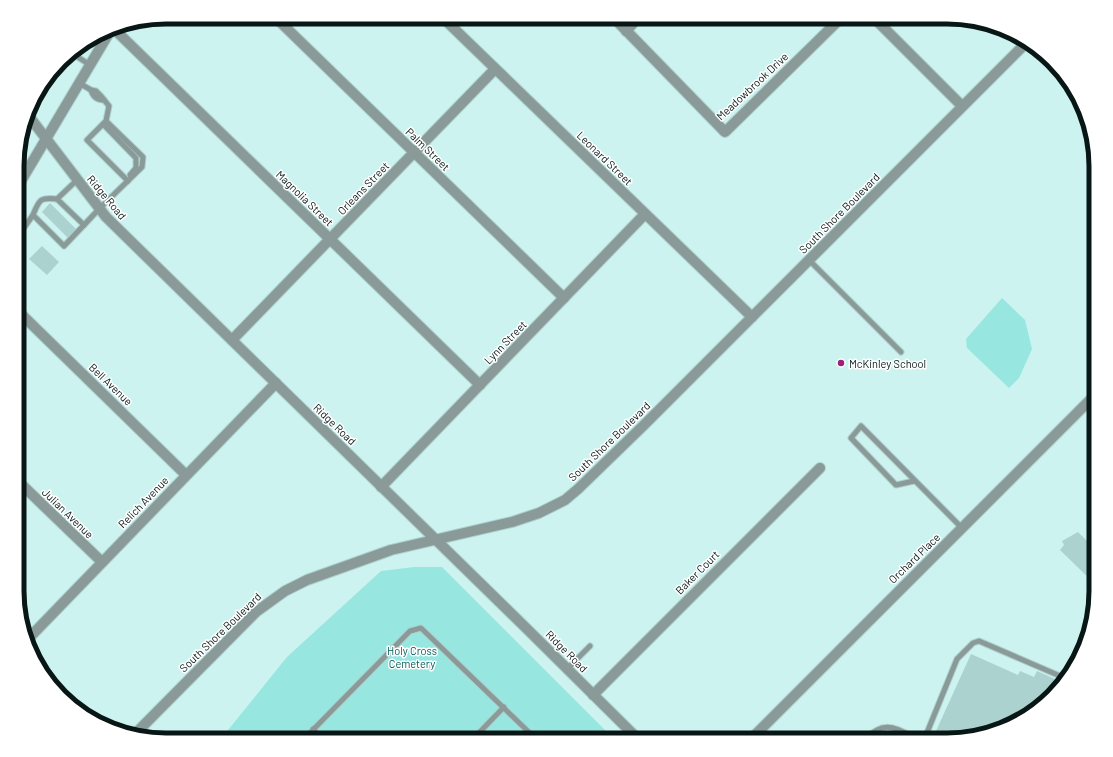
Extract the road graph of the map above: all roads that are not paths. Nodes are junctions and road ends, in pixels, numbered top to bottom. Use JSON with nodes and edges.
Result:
{"nodes":[{"id":1,"x":282,"y":24,"type":"edge"},
{"id":2,"x":449,"y":24,"type":"edge"},
{"id":3,"x":620,"y":24,"type":"edge"},
{"id":4,"x":632,"y":24,"type":"edge"},
{"id":5,"x":835,"y":24,"type":"edge"},
{"id":6,"x":880,"y":24,"type":"edge"},
{"id":7,"x":626,"y":30,"type":"junction"},
{"id":8,"x":117,"y":33,"type":"edge"},
{"id":9,"x":106,"y":38,"type":"edge"},
{"id":10,"x":1023,"y":46,"type":"edge"},
{"id":11,"x":76,"y":56,"type":"edge"},
{"id":12,"x":90,"y":65,"type":"junction"},
{"id":13,"x":495,"y":69,"type":"junction"},
{"id":14,"x":79,"y":83,"type":"junction"},
{"id":15,"x":962,"y":106,"type":"junction"},
{"id":16,"x":32,"y":120,"type":"edge"},
{"id":17,"x":104,"y":123,"type":"junction"},
{"id":18,"x":46,"y":139,"type":"junction"},
{"id":19,"x":414,"y":153,"type":"junction"},
{"id":20,"x":24,"y":176,"type":"edge"},
{"id":21,"x":123,"y":176,"type":"junction"},
{"id":22,"x":77,"y":180,"type":"junction"},
{"id":23,"x":128,"y":181,"type":"junction"},
{"id":24,"x":57,"y":199,"type":"junction"},
{"id":25,"x":100,"y":208,"type":"junction"},
{"id":26,"x":645,"y":214,"type":"junction"},
{"id":27,"x":33,"y":215,"type":"junction"},
{"id":28,"x":84,"y":225,"type":"junction"},
{"id":29,"x":24,"y":228,"type":"edge"},
{"id":30,"x":330,"y":239,"type":"junction"},
{"id":31,"x":809,"y":260,"type":"junction"},
{"id":32,"x":564,"y":298,"type":"junction"},
{"id":33,"x":24,"y":317,"type":"edge"},
{"id":34,"x":752,"y":317,"type":"junction"},
{"id":35,"x":232,"y":340,"type":"junction"},
{"id":36,"x":901,"y":352,"type":"dead end"},
{"id":37,"x":276,"y":383,"type":"junction"},
{"id":38,"x":480,"y":385,"type":"junction"},
{"id":39,"x":1089,"y":400,"type":"edge"},
{"id":40,"x":820,"y":468,"type":"dead end"},
{"id":41,"x":186,"y":475,"type":"junction"},
{"id":42,"x":914,"y":481,"type":"junction"},
{"id":43,"x":381,"y":486,"type":"junction"},
{"id":44,"x":24,"y":487,"type":"edge"},
{"id":45,"x":962,"y":528,"type":"junction"},
{"id":46,"x":436,"y":540,"type":"junction"},
{"id":47,"x":102,"y":562,"type":"junction"},
{"id":48,"x":31,"y":635,"type":"edge"},
{"id":49,"x":590,"y":646,"type":"dead end"},
{"id":50,"x":567,"y":669,"type":"junction"},
{"id":51,"x":1061,"y":676,"type":"edge"},
{"id":52,"x":593,"y":694,"type":"junction"},
{"id":53,"x":504,"y":707,"type":"junction"},
{"id":54,"x":313,"y":729,"type":"junction"},
{"id":55,"x":139,"y":730,"type":"edge"},
{"id":56,"x":309,"y":733,"type":"edge"},
{"id":57,"x":317,"y":733,"type":"edge"},
{"id":58,"x":479,"y":733,"type":"edge"},
{"id":59,"x":530,"y":733,"type":"edge"},
{"id":60,"x":632,"y":733,"type":"edge"},
{"id":61,"x":757,"y":733,"type":"edge"},
{"id":62,"x":873,"y":733,"type":"edge"},
{"id":63,"x":904,"y":733,"type":"edge"},
{"id":64,"x":927,"y":733,"type":"edge"}],
"edges":[{"from":1,"to":19,"type":"street","name":"Palm Street"},
{"from":2,"to":13,"type":"street","name":"Leonard Street"},
{"from":3,"to":7,"type":"street","name":"Meadowbrook Drive"},
{"from":4,"to":7,"type":"street"},
{"from":5,"to":7,"type":"street","name":"Meadowbrook Drive"},
{"from":6,"to":15,"type":"street"},
{"from":8,"to":30,"type":"street","name":"Magnolia Street"},
{"from":9,"to":12,"type":"street"},
{"from":10,"to":15,"type":"street","name":"South Shore Boulevard"},
{"from":11,"to":12,"type":"lane"},
{"from":12,"to":14,"type":"street"},
{"from":13,"to":19,"type":"street","name":"Orleans Street"},
{"from":13,"to":26,"type":"street","name":"Leonard Street"},
{"from":14,"to":17,"type":"lane"},
{"from":14,"to":18,"type":"street"},
{"from":15,"to":31,"type":"street","name":"South Shore Boulevard"},
{"from":16,"to":18,"type":"street","name":"Ridge Road"},
{"from":17,"to":21,"type":"lane"},
{"from":17,"to":21,"type":"lane"},
{"from":17,"to":23,"type":"lane"},
{"from":18,"to":20,"type":"street"},
{"from":18,"to":22,"type":"street","name":"Ridge Road"},
{"from":19,"to":30,"type":"street","name":"Orleans Street"},
{"from":19,"to":32,"type":"street","name":"Palm Street"},
{"from":21,"to":23,"type":"lane"},
{"from":22,"to":24,"type":"lane"},
{"from":22,"to":25,"type":"street","name":"Ridge Road"},
{"from":23,"to":25,"type":"lane"},
{"from":24,"to":27,"type":"lane"},
{"from":24,"to":28,"type":"lane"},
{"from":25,"to":28,"type":"lane"},
{"from":25,"to":35,"type":"street","name":"Ridge Road"},
{"from":26,"to":32,"type":"street","name":"Lynn Street"},
{"from":26,"to":34,"type":"street","name":"Leonard Street"},
{"from":27,"to":28,"type":"lane"},
{"from":27,"to":29,"type":"lane"},
{"from":30,"to":35,"type":"street","name":"Orleans Street"},
{"from":30,"to":38,"type":"street","name":"Magnolia Street"},
{"from":31,"to":34,"type":"street","name":"South Shore Boulevard"},
{"from":31,"to":36,"type":"lane"},
{"from":32,"to":38,"type":"street","name":"Lynn Street"},
{"from":33,"to":41,"type":"street","name":"Bell Avenue"},
{"from":34,"to":46,"type":"street","name":"South Shore Boulevard"},
{"from":35,"to":37,"type":"street","name":"Ridge Road"},
{"from":37,"to":41,"type":"street","name":"Relich Avenue"},
{"from":37,"to":43,"type":"street","name":"Ridge Road"},
{"from":38,"to":43,"type":"street","name":"Lynn Street"},
{"from":39,"to":45,"type":"street","name":"Orchard Place"},
{"from":40,"to":52,"type":"street","name":"Baker Court"},
{"from":41,"to":47,"type":"street","name":"Relich Avenue"},
{"from":42,"to":42,"type":"lane"},
{"from":42,"to":45,"type":"lane"},
{"from":43,"to":46,"type":"street","name":"Ridge Road"},
{"from":44,"to":47,"type":"street","name":"Julian Avenue"},
{"from":45,"to":61,"type":"street","name":"Orchard Place"},
{"from":46,"to":50,"type":"street","name":"Ridge Road"},
{"from":46,"to":55,"type":"street","name":"South Shore Boulevard"},
{"from":47,"to":48,"type":"street","name":"Relich Avenue"},
{"from":49,"to":50,"type":"lane"},
{"from":50,"to":52,"type":"street","name":"Ridge Road"},
{"from":51,"to":64,"type":"lane"},
{"from":52,"to":60,"type":"street","name":"Ridge Road"},
{"from":53,"to":54,"type":"lane"},
{"from":53,"to":58,"type":"lane"},
{"from":53,"to":59,"type":"lane"},
{"from":54,"to":56,"type":"lane"},
{"from":54,"to":57,"type":"lane"},
{"from":62,"to":63,"type":"lane"}]}
